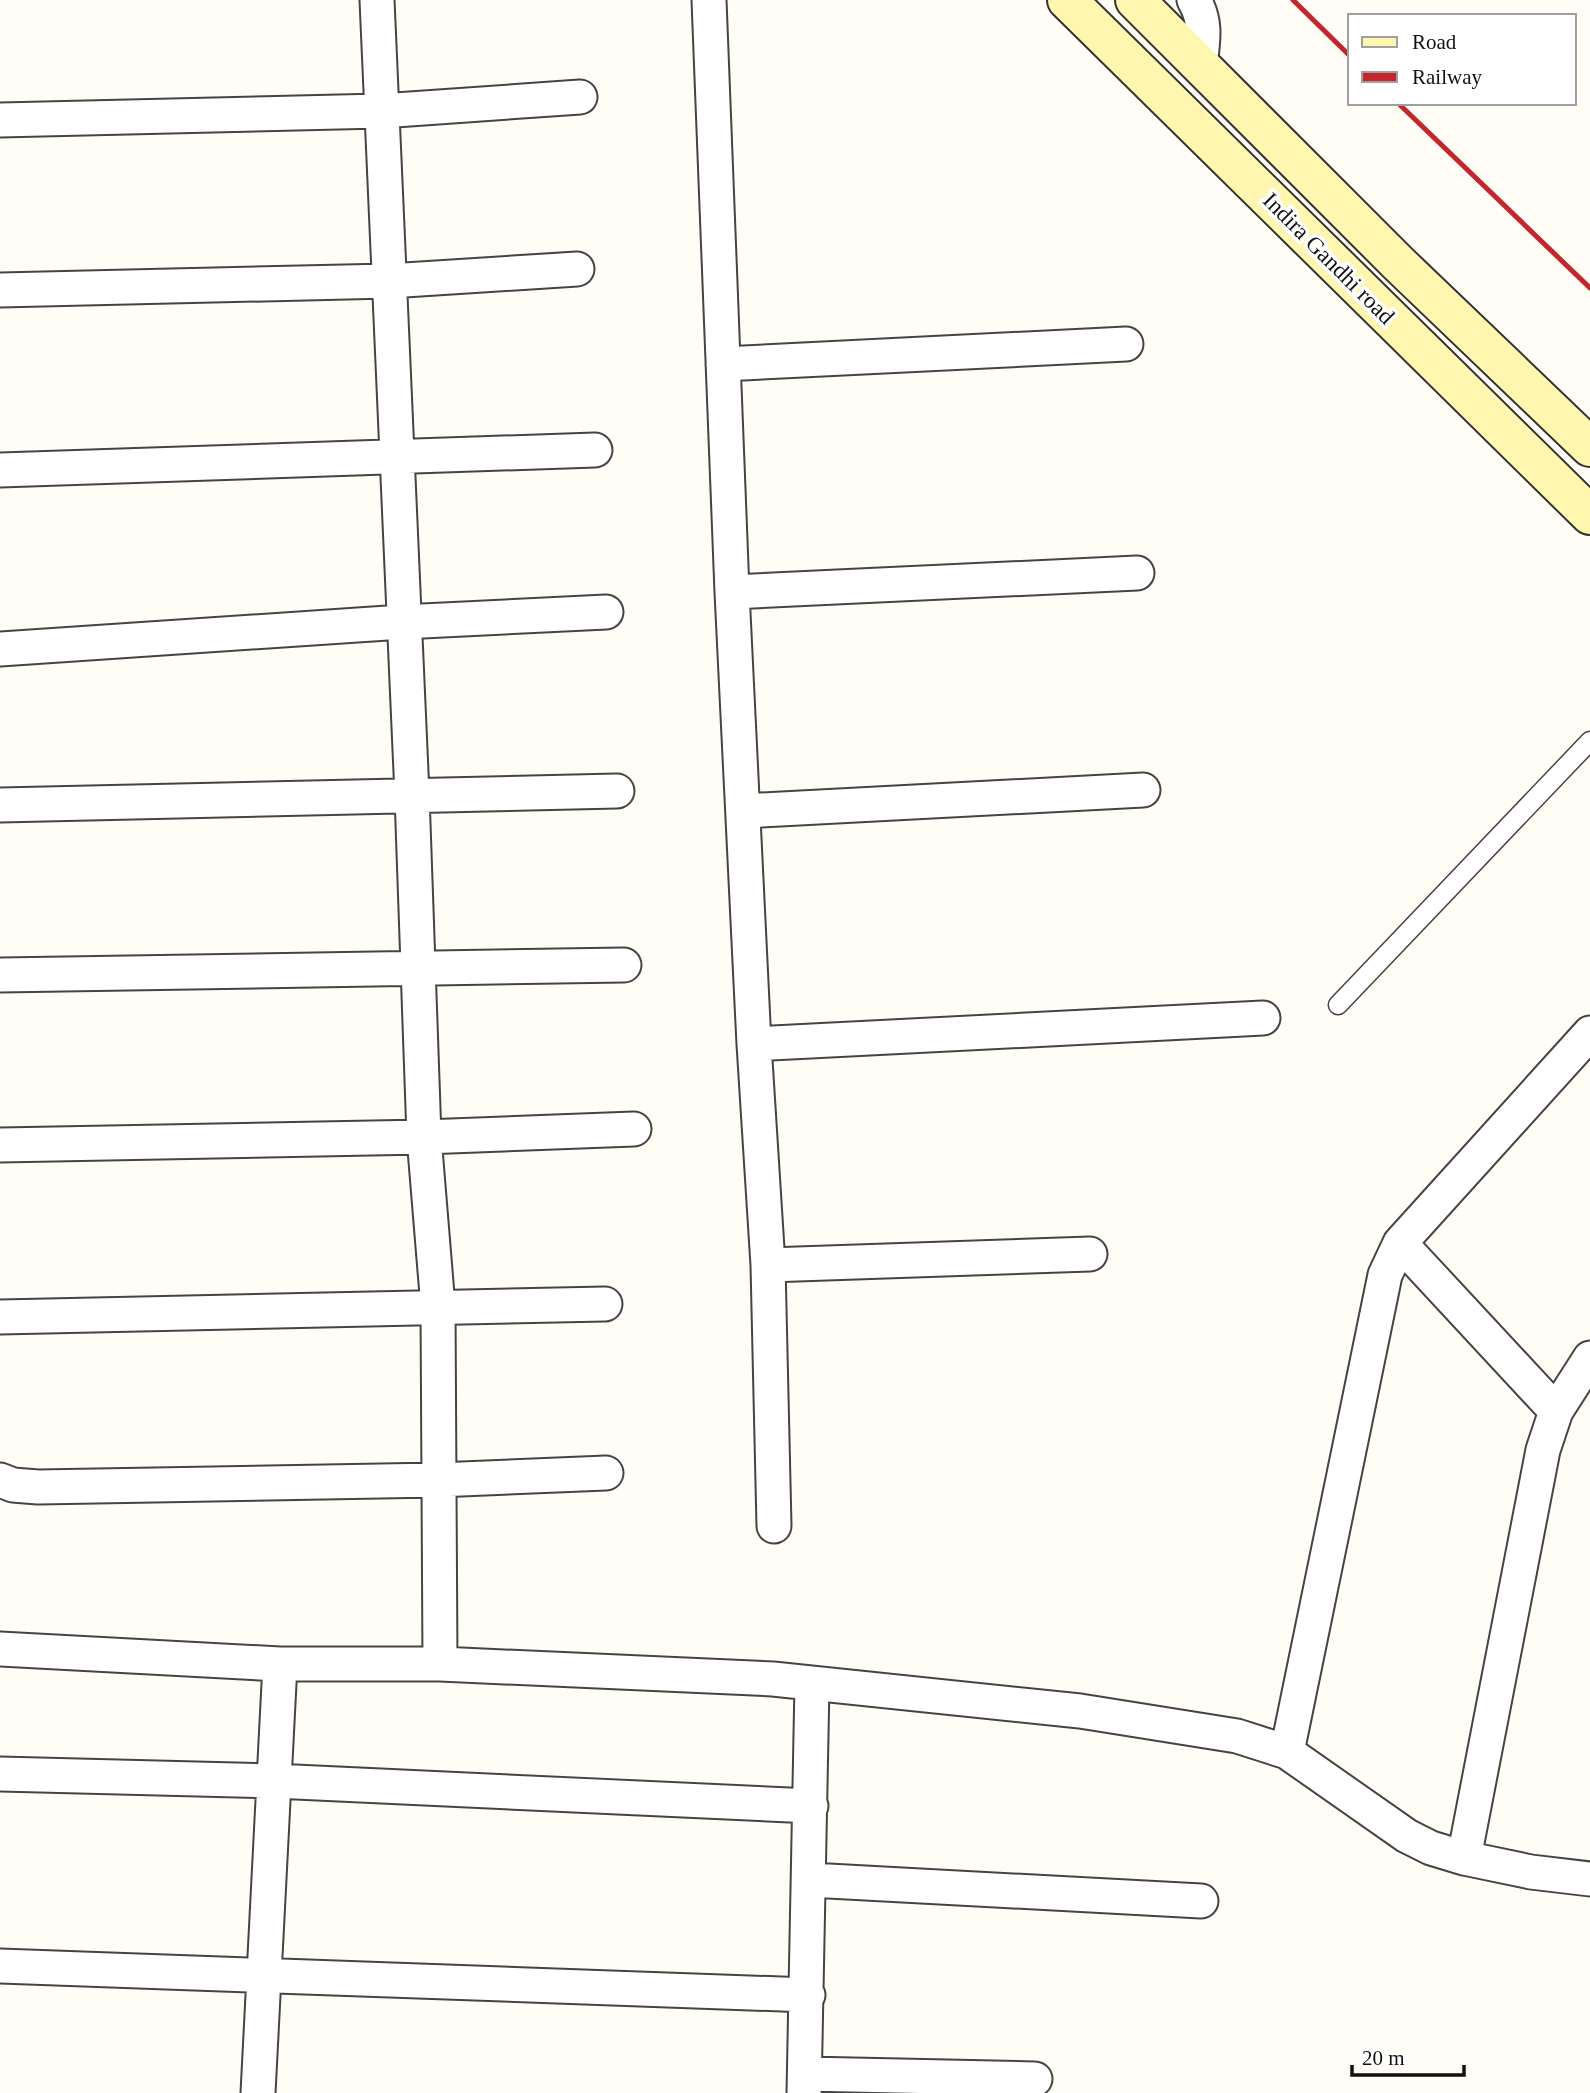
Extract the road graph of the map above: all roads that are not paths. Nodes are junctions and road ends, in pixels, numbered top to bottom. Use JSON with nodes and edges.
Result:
{"nodes":[{"id":1,"x":377,"y":0,"type":"edge"},
{"id":2,"x":709,"y":0,"type":"edge"},
{"id":3,"x":1067,"y":0,"type":"edge"},
{"id":4,"x":1135,"y":0,"type":"edge"},
{"id":5,"x":1194,"y":0,"type":"edge"},
{"id":6,"x":1200,"y":65,"type":"junction"},
{"id":7,"x":580,"y":97,"type":"dead end"},
{"id":8,"x":381,"y":111,"type":"junction"},
{"id":9,"x":0,"y":120,"type":"edge"},
{"id":10,"x":577,"y":269,"type":"dead end"},
{"id":11,"x":389,"y":281,"type":"junction"},
{"id":12,"x":0,"y":290,"type":"edge"},
{"id":13,"x":1126,"y":344,"type":"dead end"},
{"id":14,"x":723,"y":364,"type":"junction"},
{"id":15,"x":1590,"y":447,"type":"edge"},
{"id":16,"x":595,"y":450,"type":"dead end"},
{"id":17,"x":397,"y":455,"type":"junction"},
{"id":18,"x":0,"y":470,"type":"edge"},
{"id":19,"x":1590,"y":515,"type":"edge"},
{"id":20,"x":1137,"y":573,"type":"dead end"},
{"id":21,"x":732,"y":592,"type":"junction"},
{"id":22,"x":606,"y":612,"type":"dead end"},
{"id":23,"x":402,"y":622,"type":"junction"},
{"id":24,"x":0,"y":649,"type":"edge"},
{"id":25,"x":1590,"y":741,"type":"edge"},
{"id":26,"x":1143,"y":790,"type":"dead end"},
{"id":27,"x":617,"y":791,"type":"dead end"},
{"id":28,"x":412,"y":795,"type":"junction"},
{"id":29,"x":0,"y":805,"type":"edge"},
{"id":30,"x":743,"y":811,"type":"junction"},
{"id":31,"x":624,"y":965,"type":"dead end"},
{"id":32,"x":416,"y":966,"type":"junction"},
{"id":33,"x":0,"y":975,"type":"edge"},
{"id":34,"x":1338,"y":1005,"type":"dead end"},
{"id":35,"x":1264,"y":1018,"type":"dead end"},
{"id":36,"x":1590,"y":1033,"type":"edge"},
{"id":37,"x":754,"y":1044,"type":"junction"},
{"id":38,"x":634,"y":1129,"type":"dead end"},
{"id":39,"x":424,"y":1137,"type":"junction"},
{"id":40,"x":0,"y":1145,"type":"edge"},
{"id":41,"x":1400,"y":1244,"type":"junction"},
{"id":42,"x":1090,"y":1254,"type":"dead end"},
{"id":43,"x":768,"y":1265,"type":"junction"},
{"id":44,"x":605,"y":1304,"type":"dead end"},
{"id":45,"x":438,"y":1307,"type":"junction"},
{"id":46,"x":0,"y":1317,"type":"edge"},
{"id":47,"x":1590,"y":1358,"type":"edge"},
{"id":48,"x":1556,"y":1411,"type":"junction"},
{"id":49,"x":606,"y":1473,"type":"dead end"},
{"id":50,"x":0,"y":1480,"type":"edge"},
{"id":51,"x":437,"y":1480,"type":"junction"},
{"id":52,"x":774,"y":1526,"type":"dead end"},
{"id":53,"x":0,"y":1649,"type":"edge"},
{"id":54,"x":280,"y":1664,"type":"junction"},
{"id":55,"x":440,"y":1664,"type":"junction"},
{"id":56,"x":813,"y":1684,"type":"junction"},
{"id":57,"x":1287,"y":1752,"type":"junction"},
{"id":58,"x":0,"y":1774,"type":"edge"},
{"id":59,"x":274,"y":1781,"type":"junction"},
{"id":60,"x":811,"y":1807,"type":"junction"},
{"id":61,"x":1464,"y":1858,"type":"junction"},
{"id":62,"x":1590,"y":1879,"type":"edge"},
{"id":63,"x":810,"y":1880,"type":"junction"},
{"id":64,"x":1201,"y":1901,"type":"dead end"},
{"id":65,"x":0,"y":1966,"type":"edge"},
{"id":66,"x":265,"y":1974,"type":"junction"},
{"id":67,"x":808,"y":1995,"type":"junction"},
{"id":68,"x":1035,"y":2080,"type":"dead end"},
{"id":69,"x":805,"y":2083,"type":"edge"},
{"id":70,"x":258,"y":2093,"type":"edge"}],
"edges":[{"from":1,"to":8,"type":"street"},
{"from":2,"to":14,"type":"street"},
{"from":3,"to":19,"type":"main road","name":"Indira Gandhi road"},
{"from":4,"to":6,"type":"main road","name":"Indira Gandhi road"},
{"from":5,"to":6,"type":"street"},
{"from":6,"to":15,"type":"main road","name":"Indira Gandhi road"},
{"from":7,"to":8,"type":"street"},
{"from":8,"to":9,"type":"street"},
{"from":8,"to":11,"type":"street"},
{"from":10,"to":11,"type":"street"},
{"from":11,"to":12,"type":"street"},
{"from":11,"to":17,"type":"street"},
{"from":13,"to":14,"type":"street"},
{"from":14,"to":21,"type":"street"},
{"from":16,"to":17,"type":"street"},
{"from":17,"to":18,"type":"street"},
{"from":17,"to":23,"type":"street"},
{"from":20,"to":21,"type":"street"},
{"from":21,"to":30,"type":"street"},
{"from":22,"to":23,"type":"street"},
{"from":23,"to":24,"type":"street"},
{"from":23,"to":28,"type":"street"},
{"from":25,"to":34,"type":"lane"},
{"from":26,"to":30,"type":"street"},
{"from":27,"to":28,"type":"street"},
{"from":28,"to":29,"type":"street"},
{"from":28,"to":32,"type":"street"},
{"from":30,"to":37,"type":"street"},
{"from":31,"to":32,"type":"street"},
{"from":32,"to":33,"type":"street"},
{"from":32,"to":39,"type":"street"},
{"from":35,"to":37,"type":"street"},
{"from":36,"to":41,"type":"street"},
{"from":37,"to":43,"type":"street"},
{"from":38,"to":39,"type":"street"},
{"from":39,"to":40,"type":"street"},
{"from":39,"to":45,"type":"street"},
{"from":41,"to":48,"type":"street"},
{"from":41,"to":57,"type":"street"},
{"from":42,"to":43,"type":"street"},
{"from":43,"to":52,"type":"street"},
{"from":44,"to":45,"type":"street"},
{"from":45,"to":46,"type":"street"},
{"from":45,"to":51,"type":"street"},
{"from":47,"to":48,"type":"street"},
{"from":48,"to":61,"type":"street"},
{"from":49,"to":51,"type":"street"},
{"from":50,"to":51,"type":"street"},
{"from":51,"to":55,"type":"street"},
{"from":53,"to":54,"type":"street"},
{"from":54,"to":55,"type":"street"},
{"from":54,"to":59,"type":"street"},
{"from":55,"to":56,"type":"street"},
{"from":56,"to":57,"type":"street"},
{"from":56,"to":60,"type":"street"},
{"from":57,"to":61,"type":"street"},
{"from":58,"to":59,"type":"street"},
{"from":59,"to":60,"type":"street"},
{"from":59,"to":66,"type":"street"},
{"from":60,"to":63,"type":"street"},
{"from":61,"to":62,"type":"street"},
{"from":63,"to":64,"type":"street"},
{"from":63,"to":67,"type":"street"},
{"from":65,"to":66,"type":"street"},
{"from":66,"to":67,"type":"street"},
{"from":66,"to":70,"type":"street"},
{"from":67,"to":69,"type":"street"},
{"from":68,"to":69,"type":"street"}]}
